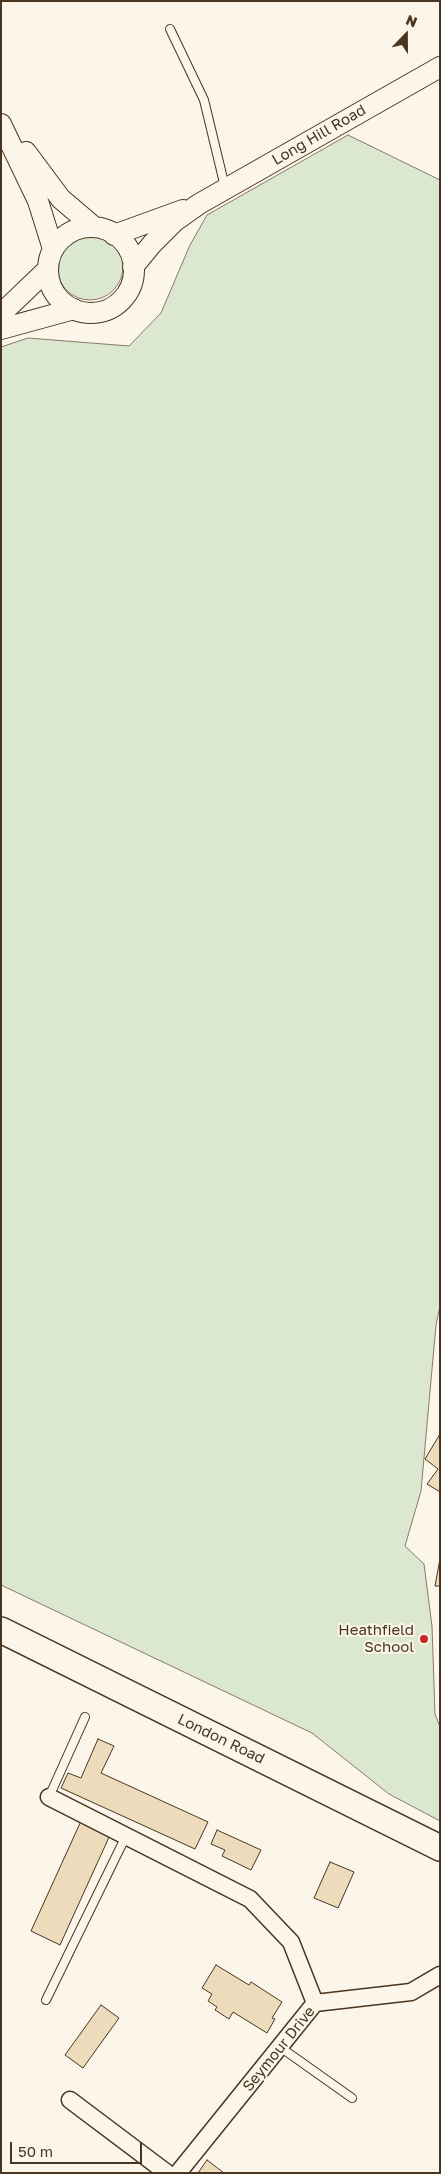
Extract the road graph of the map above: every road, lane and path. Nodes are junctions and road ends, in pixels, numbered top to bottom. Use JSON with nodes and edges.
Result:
{"nodes":[{"id":1,"x":170,"y":29,"type":"dead end"},
{"id":2,"x":440,"y":67,"type":"edge"},
{"id":3,"x":3,"y":126,"type":"edge"},
{"id":4,"x":226,"y":189,"type":"junction"},
{"id":5,"x":199,"y":204,"type":"junction"},
{"id":6,"x":94,"y":227,"type":"junction"},
{"id":7,"x":114,"y":235,"type":"junction"},
{"id":8,"x":53,"y":249,"type":"junction"},
{"id":9,"x":133,"y":267,"type":"junction"},
{"id":10,"x":47,"y":270,"type":"junction"},
{"id":11,"x":74,"y":309,"type":"junction"},
{"id":12,"x":1,"y":314,"type":"edge"},
{"id":13,"x":1,"y":329,"type":"edge"},
{"id":14,"x":1,"y":1630,"type":"edge"},
{"id":15,"x":85,"y":1717,"type":"dead end"},
{"id":16,"x":49,"y":1797,"type":"joint"},
{"id":17,"x":126,"y":1836,"type":"junction"},
{"id":18,"x":440,"y":1848,"type":"edge"},
{"id":19,"x":440,"y":1975,"type":"edge"},
{"id":20,"x":46,"y":2000,"type":"dead end"},
{"id":21,"x":315,"y":2003,"type":"junction"},
{"id":22,"x":280,"y":2047,"type":"junction"},
{"id":23,"x":352,"y":2098,"type":"dead end"},
{"id":24,"x":70,"y":2100,"type":"dead end"},
{"id":25,"x":167,"y":2173,"type":"edge"},
{"id":26,"x":178,"y":2173,"type":"edge"}],
"edges":[{"from":1,"to":4,"type":"lane"},
{"from":2,"to":4,"type":"street","name":"Long Hill Road"},
{"from":3,"to":6,"type":"street"},
{"from":3,"to":8,"type":"street"},
{"from":4,"to":5,"type":"street","name":"Long Hill Road"},
{"from":5,"to":7,"type":"street","name":"Long Hill Road"},
{"from":5,"to":9,"type":"street","name":"Long Hill Road"},
{"from":6,"to":7,"type":"street"},
{"from":6,"to":8,"type":"street"},
{"from":7,"to":9,"type":"street"},
{"from":8,"to":10,"type":"street"},
{"from":9,"to":11,"type":"street"},
{"from":10,"to":11,"type":"street"},
{"from":10,"to":12,"type":"street"},
{"from":11,"to":13,"type":"street"},
{"from":14,"to":18,"type":"main road","name":"London Road"},
{"from":15,"to":16,"type":"lane"},
{"from":16,"to":17,"type":"street"},
{"from":17,"to":20,"type":"lane"},
{"from":17,"to":21,"type":"street"},
{"from":19,"to":21,"type":"street","name":"Seymour Drive"},
{"from":21,"to":22,"type":"street","name":"Seymour Drive"},
{"from":22,"to":23,"type":"lane"},
{"from":22,"to":26,"type":"street","name":"Seymour Drive"},
{"from":24,"to":25,"type":"street"}]}
